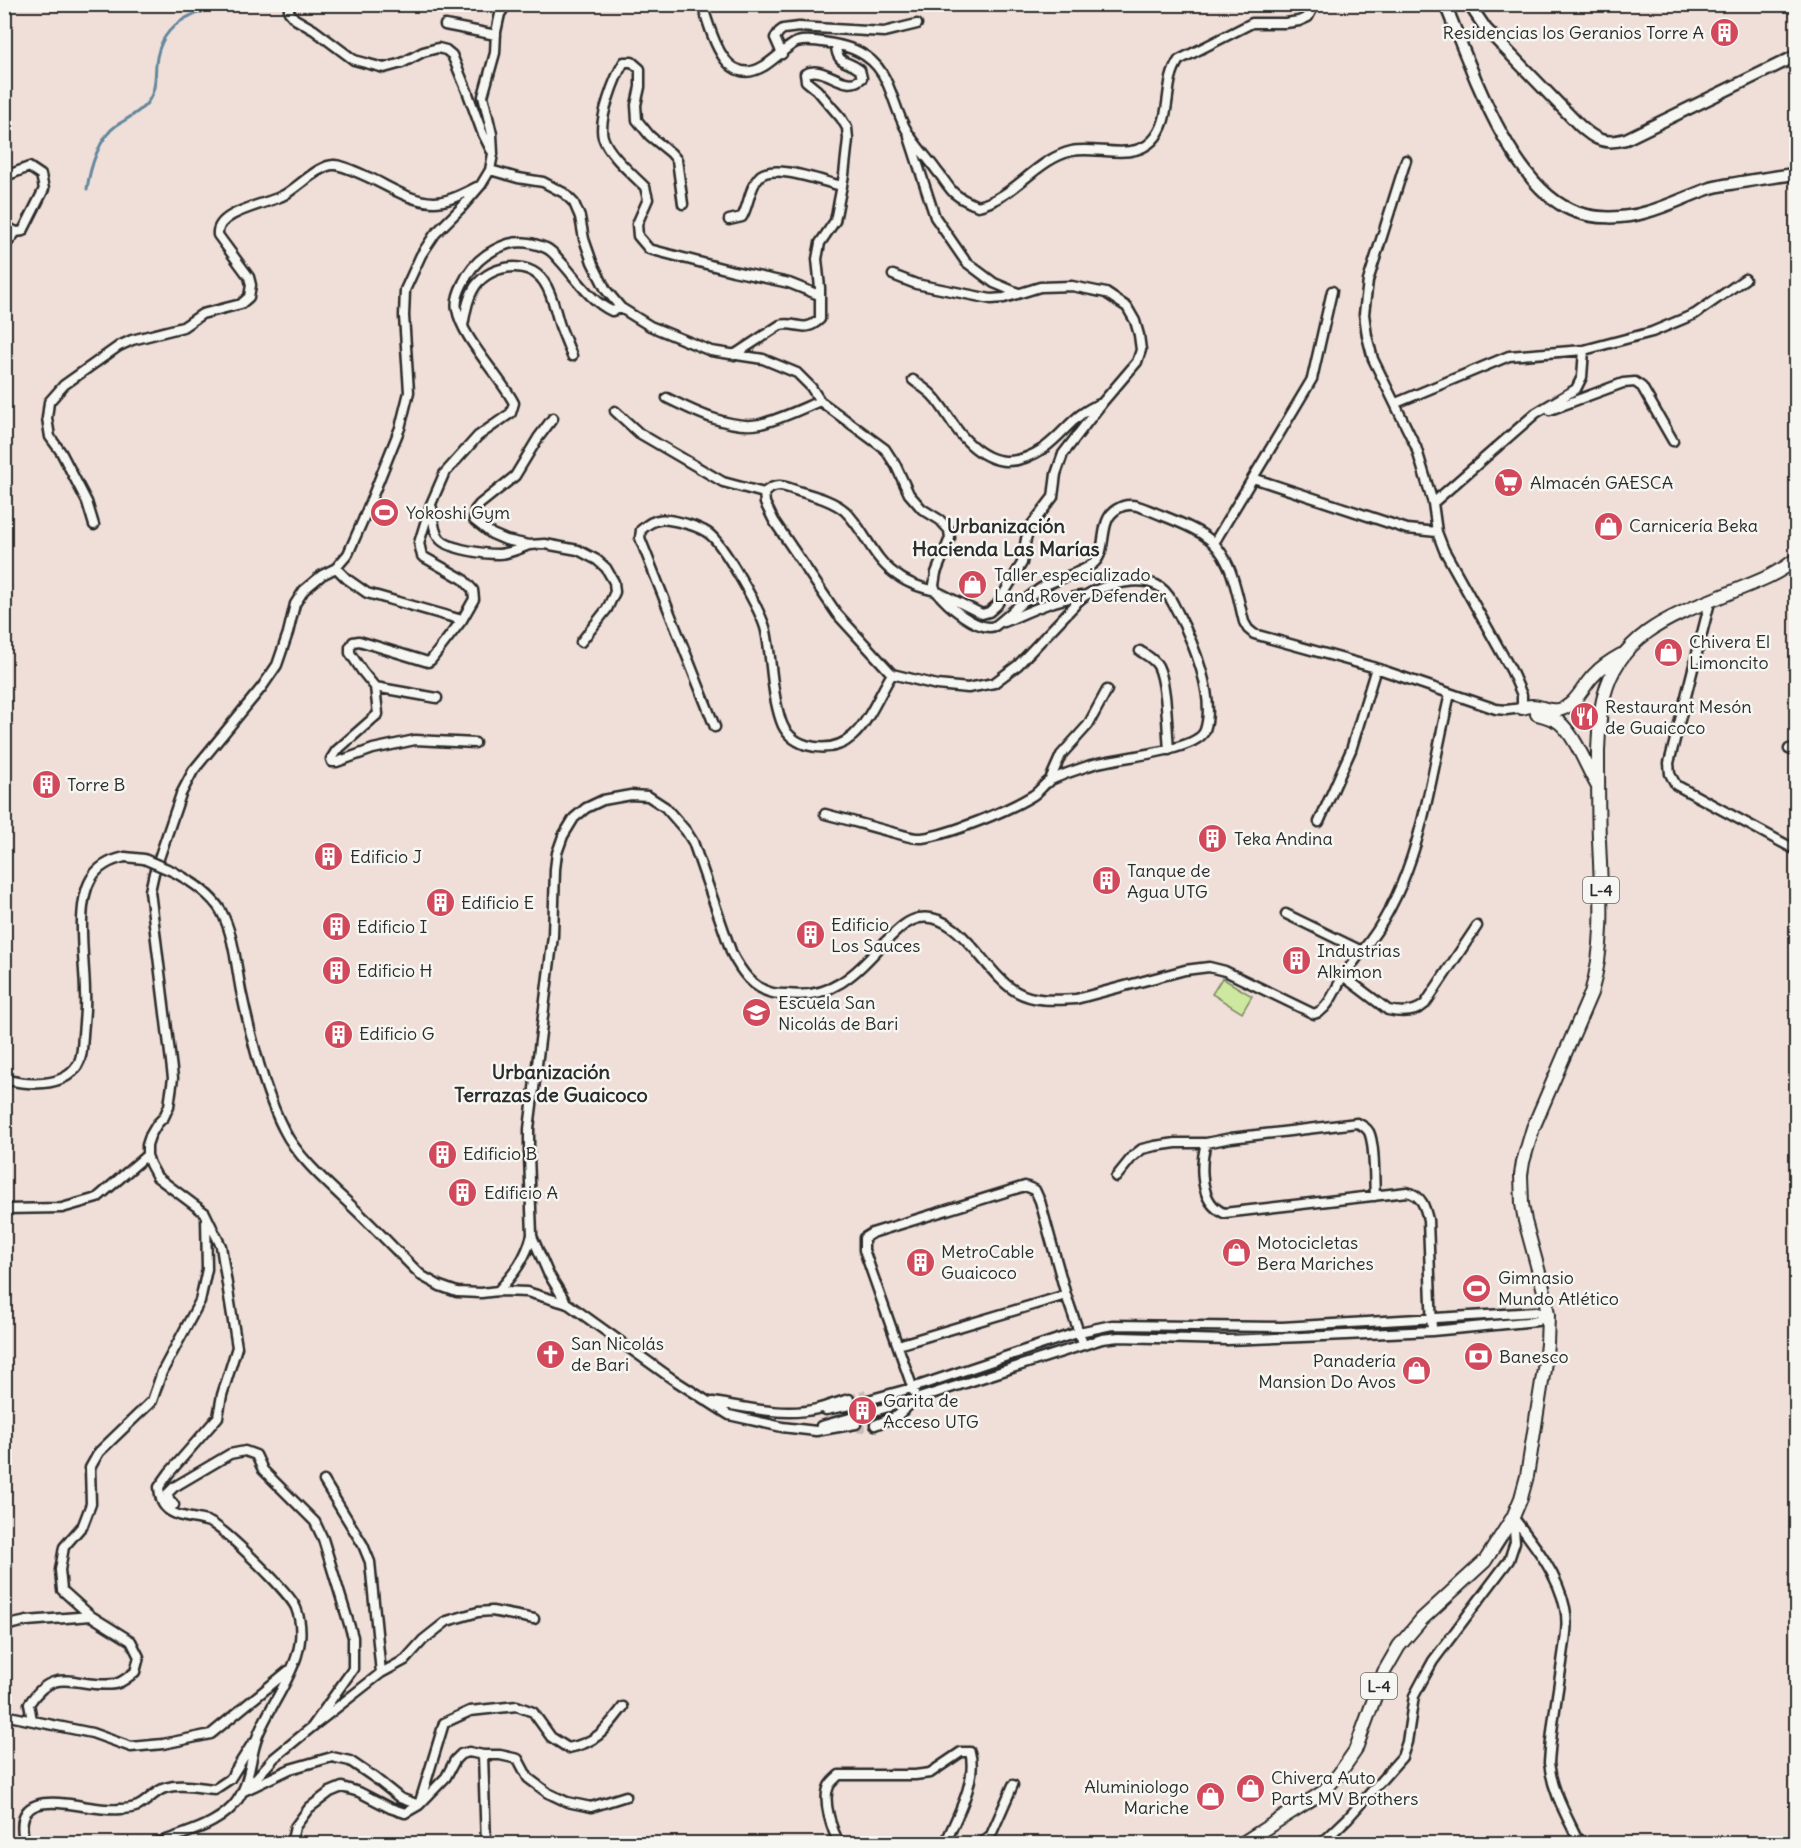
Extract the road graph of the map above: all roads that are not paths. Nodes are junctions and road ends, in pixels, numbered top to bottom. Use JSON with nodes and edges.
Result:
{"nodes":[{"id":1,"x":289,"y":4,"type":"edge"},
{"id":2,"x":507,"y":4,"type":"edge"},
{"id":3,"x":702,"y":4,"type":"edge"},
{"id":4,"x":1315,"y":4,"type":"edge"},
{"id":5,"x":1445,"y":4,"type":"edge"},
{"id":6,"x":1469,"y":4,"type":"edge"},
{"id":7,"x":917,"y":24,"type":"dead end"},
{"id":8,"x":445,"y":25,"type":"dead end"},
{"id":9,"x":496,"y":35,"type":"junction"},
{"id":10,"x":836,"y":46,"type":"junction"},
{"id":11,"x":782,"y":54,"type":"junction"},
{"id":12,"x":1797,"y":56,"type":"edge"},
{"id":13,"x":907,"y":131,"type":"junction"},
{"id":14,"x":493,"y":153,"type":"junction"},
{"id":15,"x":1406,"y":160,"type":"dead end"},
{"id":16,"x":490,"y":170,"type":"junction"},
{"id":17,"x":4,"y":173,"type":"edge"},
{"id":18,"x":1797,"y":174,"type":"edge"},
{"id":19,"x":481,"y":186,"type":"junction"},
{"id":20,"x":842,"y":186,"type":"junction"},
{"id":21,"x":683,"y":204,"type":"dead end"},
{"id":22,"x":729,"y":220,"type":"dead end"},
{"id":23,"x":4,"y":225,"type":"edge"},
{"id":24,"x":16,"y":232,"type":"junction"},
{"id":25,"x":4,"y":246,"type":"edge"},
{"id":26,"x":893,"y":275,"type":"dead end"},
{"id":27,"x":1744,"y":279,"type":"dead end"},
{"id":28,"x":1332,"y":291,"type":"dead end"},
{"id":29,"x":1018,"y":293,"type":"junction"},
{"id":30,"x":819,"y":295,"type":"junction"},
{"id":31,"x":621,"y":308,"type":"junction"},
{"id":32,"x":463,"y":326,"type":"junction"},
{"id":33,"x":1584,"y":350,"type":"junction"},
{"id":34,"x":734,"y":354,"type":"junction"},
{"id":35,"x":573,"y":356,"type":"dead end"},
{"id":36,"x":913,"y":380,"type":"dead end"},
{"id":37,"x":667,"y":398,"type":"dead end"},
{"id":38,"x":820,"y":400,"type":"junction"},
{"id":39,"x":1102,"y":403,"type":"junction"},
{"id":40,"x":1396,"y":403,"type":"junction"},
{"id":41,"x":615,"y":411,"type":"dead end"},
{"id":42,"x":1533,"y":416,"type":"junction"},
{"id":43,"x":553,"y":418,"type":"dead end"},
{"id":44,"x":1673,"y":441,"type":"dead end"},
{"id":45,"x":1253,"y":478,"type":"junction"},
{"id":46,"x":764,"y":493,"type":"junction"},
{"id":47,"x":1433,"y":503,"type":"junction"},
{"id":48,"x":431,"y":504,"type":"junction"},
{"id":49,"x":94,"y":525,"type":"dead end"},
{"id":50,"x":1437,"y":532,"type":"junction"},
{"id":51,"x":1214,"y":543,"type":"junction"},
{"id":52,"x":529,"y":545,"type":"junction"},
{"id":53,"x":1797,"y":560,"type":"edge"},
{"id":54,"x":336,"y":568,"type":"junction"},
{"id":55,"x":936,"y":591,"type":"junction"},
{"id":56,"x":1081,"y":597,"type":"junction"},
{"id":57,"x":1710,"y":602,"type":"junction"},
{"id":58,"x":462,"y":620,"type":"junction"},
{"id":59,"x":995,"y":626,"type":"junction"},
{"id":60,"x":581,"y":642,"type":"dead end"},
{"id":61,"x":1140,"y":651,"type":"dead end"},
{"id":62,"x":1625,"y":653,"type":"junction"},
{"id":63,"x":1376,"y":668,"type":"junction"},
{"id":64,"x":892,"y":674,"type":"junction"},
{"id":65,"x":375,"y":687,"type":"junction"},
{"id":66,"x":1107,"y":690,"type":"dead end"},
{"id":67,"x":1450,"y":694,"type":"junction"},
{"id":68,"x":437,"y":698,"type":"dead end"},
{"id":69,"x":1522,"y":708,"type":"junction"},
{"id":70,"x":715,"y":727,"type":"dead end"},
{"id":71,"x":476,"y":743,"type":"dead end"},
{"id":72,"x":1169,"y":750,"type":"junction"},
{"id":73,"x":1049,"y":782,"type":"junction"},
{"id":74,"x":1598,"y":787,"type":"junction"},
{"id":75,"x":825,"y":814,"type":"dead end"},
{"id":76,"x":1319,"y":822,"type":"dead end"},
{"id":77,"x":1797,"y":850,"type":"edge"},
{"id":78,"x":1286,"y":914,"type":"dead end"},
{"id":79,"x":1477,"y":926,"type":"dead end"},
{"id":80,"x":1362,"y":951,"type":"junction"},
{"id":81,"x":1343,"y":976,"type":"junction"},
{"id":82,"x":4,"y":1079,"type":"edge"},
{"id":83,"x":1206,"y":1143,"type":"junction"},
{"id":84,"x":147,"y":1155,"type":"junction"},
{"id":85,"x":1116,"y":1177,"type":"dead end"},
{"id":86,"x":1375,"y":1196,"type":"junction"},
{"id":87,"x":4,"y":1209,"type":"edge"},
{"id":88,"x":206,"y":1214,"type":"junction"},
{"id":89,"x":532,"y":1235,"type":"junction"},
{"id":90,"x":498,"y":1291,"type":"junction"},
{"id":91,"x":1066,"y":1295,"type":"junction"},
{"id":92,"x":568,"y":1304,"type":"junction"},
{"id":93,"x":1548,"y":1315,"type":"junction"},
{"id":94,"x":1432,"y":1318,"type":"junction"},
{"id":95,"x":1432,"y":1331,"type":"junction"},
{"id":96,"x":1079,"y":1332,"type":"junction"},
{"id":97,"x":1083,"y":1344,"type":"junction"},
{"id":98,"x":898,"y":1345,"type":"junction"},
{"id":99,"x":912,"y":1388,"type":"junction"},
{"id":100,"x":867,"y":1397,"type":"tunnel mouth"},
{"id":101,"x":916,"y":1399,"type":"junction"},
{"id":102,"x":709,"y":1402,"type":"junction"},
{"id":103,"x":850,"y":1402,"type":"tunnel mouth"},
{"id":104,"x":856,"y":1423,"type":"tunnel mouth"},
{"id":105,"x":324,"y":1481,"type":"dead end"},
{"id":106,"x":174,"y":1505,"type":"dead end"},
{"id":107,"x":1513,"y":1517,"type":"junction"},
{"id":108,"x":91,"y":1616,"type":"junction"},
{"id":109,"x":534,"y":1619,"type":"dead end"},
{"id":110,"x":4,"y":1626,"type":"edge"},
{"id":111,"x":291,"y":1670,"type":"junction"},
{"id":112,"x":381,"y":1673,"type":"junction"},
{"id":113,"x":623,"y":1707,"type":"dead end"},
{"id":114,"x":4,"y":1715,"type":"edge"},
{"id":115,"x":33,"y":1720,"type":"junction"},
{"id":116,"x":312,"y":1727,"type":"junction"},
{"id":117,"x":258,"y":1735,"type":"junction"},
{"id":118,"x":483,"y":1755,"type":"junction"},
{"id":119,"x":1013,"y":1785,"type":"dead end"},
{"id":120,"x":244,"y":1791,"type":"junction"},
{"id":121,"x":626,"y":1796,"type":"dead end"},
{"id":122,"x":419,"y":1805,"type":"junction"},
{"id":123,"x":1244,"y":1841,"type":"edge"},
{"id":124,"x":25,"y":1844,"type":"edge"},
{"id":125,"x":155,"y":1844,"type":"edge"},
{"id":126,"x":291,"y":1844,"type":"edge"},
{"id":127,"x":486,"y":1844,"type":"edge"},
{"id":128,"x":840,"y":1844,"type":"edge"},
{"id":129,"x":945,"y":1844,"type":"edge"},
{"id":130,"x":980,"y":1844,"type":"edge"},
{"id":131,"x":1234,"y":1844,"type":"edge"},
{"id":132,"x":1320,"y":1844,"type":"edge"},
{"id":133,"x":1580,"y":1844,"type":"edge"}],
"edges":[{"from":1,"to":14,"type":"street"},
{"from":2,"to":9,"type":"street"},
{"from":3,"to":11,"type":"street"},
{"from":4,"to":13,"type":"street"},
{"from":5,"to":18,"type":"street"},
{"from":6,"to":12,"type":"street"},
{"from":7,"to":11,"type":"street"},
{"from":8,"to":9,"type":"street"},
{"from":9,"to":14,"type":"street"},
{"from":10,"to":11,"type":"street"},
{"from":10,"to":13,"type":"street"},
{"from":10,"to":20,"type":"street"},
{"from":13,"to":29,"type":"street"},
{"from":14,"to":16,"type":"street"},
{"from":15,"to":40,"type":"street"},
{"from":16,"to":19,"type":"street"},
{"from":16,"to":31,"type":"street"},
{"from":17,"to":24,"type":"street"},
{"from":19,"to":49,"type":"street"},
{"from":19,"to":54,"type":"street"},
{"from":20,"to":22,"type":"street"},
{"from":20,"to":30,"type":"street"},
{"from":21,"to":30,"type":"street"},
{"from":23,"to":24,"type":"street"},
{"from":24,"to":25,"type":"street"},
{"from":26,"to":29,"type":"street"},
{"from":27,"to":33,"type":"street"},
{"from":28,"to":45,"type":"street"},
{"from":29,"to":39,"type":"street"},
{"from":30,"to":34,"type":"street"},
{"from":31,"to":32,"type":"street"},
{"from":31,"to":34,"type":"street"},
{"from":32,"to":35,"type":"street"},
{"from":32,"to":48,"type":"street"},
{"from":33,"to":40,"type":"street"},
{"from":33,"to":42,"type":"street"},
{"from":34,"to":38,"type":"street"},
{"from":36,"to":39,"type":"street"},
{"from":37,"to":38,"type":"street"},
{"from":38,"to":55,"type":"street"},
{"from":39,"to":55,"type":"street"},
{"from":40,"to":47,"type":"street"},
{"from":41,"to":46,"type":"street"},
{"from":42,"to":44,"type":"street"},
{"from":42,"to":47,"type":"street"},
{"from":43,"to":52,"type":"street"},
{"from":45,"to":50,"type":"street"},
{"from":45,"to":51,"type":"street"},
{"from":46,"to":55,"type":"street"},
{"from":46,"to":64,"type":"street"},
{"from":47,"to":50,"type":"street"},
{"from":48,"to":52,"type":"street"},
{"from":48,"to":58,"type":"street"},
{"from":50,"to":69,"type":"street"},
{"from":51,"to":59,"type":"street"},
{"from":51,"to":63,"type":"street"},
{"from":52,"to":60,"type":"street"},
{"from":53,"to":57,"type":"main road","number":"L-4"},
{"from":54,"to":58,"type":"street"},
{"from":54,"to":84,"type":"street"},
{"from":55,"to":59,"type":"street"},
{"from":56,"to":59,"type":"street"},
{"from":56,"to":64,"type":"street"},
{"from":56,"to":72,"type":"street"},
{"from":57,"to":62,"type":"main road","number":"L-4"},
{"from":57,"to":77,"type":"street"},
{"from":58,"to":65,"type":"street"},
{"from":61,"to":72,"type":"street"},
{"from":62,"to":69,"type":"main road"},
{"from":62,"to":74,"type":"main road","number":"L-4"},
{"from":63,"to":67,"type":"street"},
{"from":63,"to":76,"type":"street"},
{"from":64,"to":70,"type":"street"},
{"from":65,"to":68,"type":"street"},
{"from":65,"to":71,"type":"street"},
{"from":66,"to":73,"type":"street"},
{"from":67,"to":69,"type":"street"},
{"from":67,"to":80,"type":"street"},
{"from":69,"to":74,"type":"main road"},
{"from":72,"to":73,"type":"street"},
{"from":73,"to":75,"type":"street"},
{"from":74,"to":93,"type":"main road","number":"L-4"},
{"from":78,"to":80,"type":"street"},
{"from":79,"to":81,"type":"street"},
{"from":80,"to":81,"type":"street"},
{"from":81,"to":89,"type":"street"},
{"from":82,"to":90,"type":"street","bridge":true},
{"from":83,"to":85,"type":"street"},
{"from":83,"to":86,"type":"street"},
{"from":83,"to":86,"type":"street"},
{"from":84,"to":87,"type":"street"},
{"from":84,"to":88,"type":"street"},
{"from":86,"to":94,"type":"street"},
{"from":88,"to":108,"type":"street"},
{"from":88,"to":111,"type":"street"},
{"from":89,"to":90,"type":"street"},
{"from":89,"to":92,"type":"street"},
{"from":90,"to":92,"type":"street"},
{"from":91,"to":96,"type":"street"},
{"from":91,"to":98,"type":"street"},
{"from":91,"to":98,"type":"street"},
{"from":92,"to":102,"type":"street"},
{"from":93,"to":94,"type":"street"},
{"from":93,"to":95,"type":"street"},
{"from":93,"to":107,"type":"main road","number":"L-4"},
{"from":94,"to":95,"type":"street"},
{"from":94,"to":96,"type":"street"},
{"from":95,"to":97,"type":"street"},
{"from":96,"to":97,"type":"street"},
{"from":96,"to":99,"type":"street"},
{"from":97,"to":101,"type":"street"},
{"from":98,"to":99,"type":"street"},
{"from":99,"to":100,"type":"street"},
{"from":99,"to":101,"type":"street"},
{"from":101,"to":101,"type":"street"},
{"from":102,"to":103,"type":"street"},
{"from":102,"to":104,"type":"street"},
{"from":105,"to":112,"type":"street"},
{"from":106,"to":116,"type":"street"},
{"from":107,"to":123,"type":"main road","number":"L-4"},
{"from":107,"to":132,"type":"street"},
{"from":107,"to":133,"type":"street"},
{"from":108,"to":110,"type":"street"},
{"from":108,"to":115,"type":"street"},
{"from":109,"to":112,"type":"street"},
{"from":111,"to":115,"type":"street"},
{"from":111,"to":117,"type":"street"},
{"from":112,"to":116,"type":"street"},
{"from":113,"to":122,"type":"street"},
{"from":114,"to":115,"type":"street"},
{"from":116,"to":120,"type":"street"},
{"from":117,"to":120,"type":"street"},
{"from":117,"to":124,"type":"street"},
{"from":118,"to":121,"type":"street"},
{"from":118,"to":122,"type":"street"},
{"from":118,"to":127,"type":"street"},
{"from":119,"to":130,"type":"street"},
{"from":120,"to":122,"type":"street"},
{"from":120,"to":125,"type":"street"},
{"from":122,"to":126,"type":"street"},
{"from":123,"to":131,"type":"street"},
{"from":128,"to":129,"type":"street"}]}
